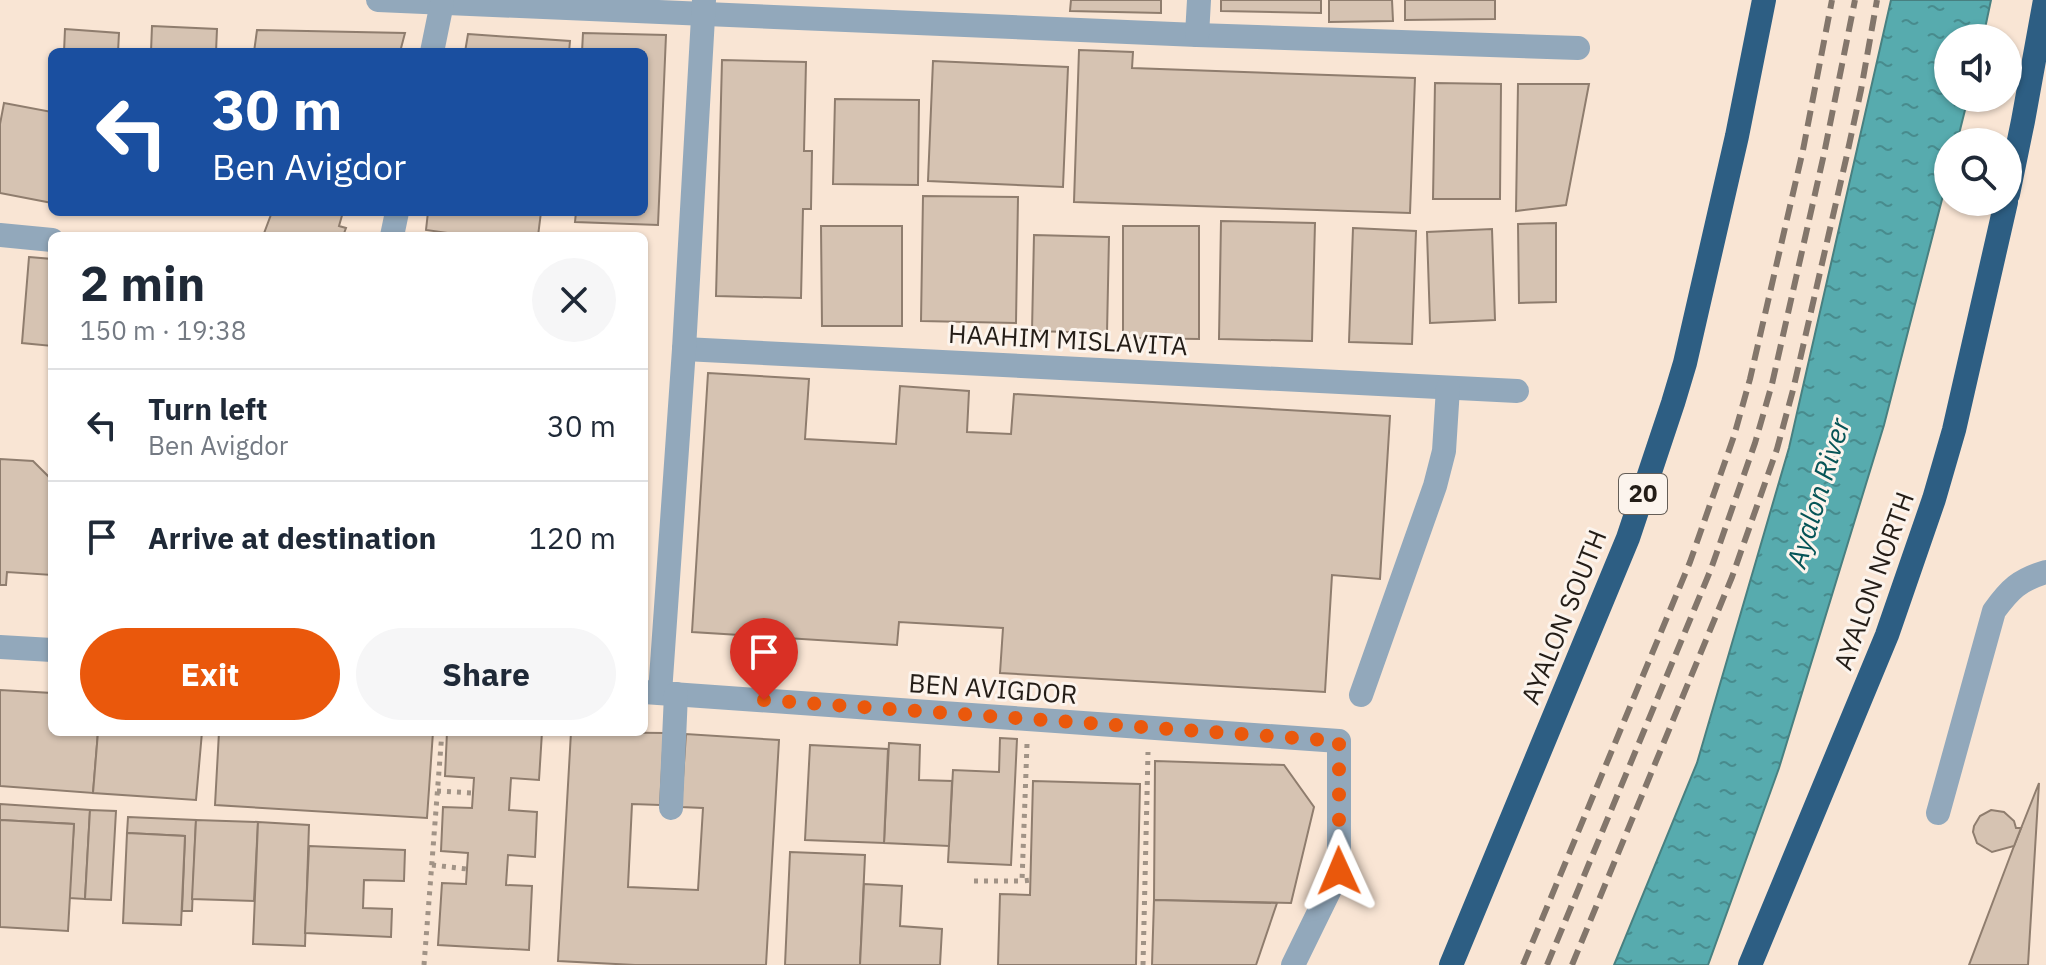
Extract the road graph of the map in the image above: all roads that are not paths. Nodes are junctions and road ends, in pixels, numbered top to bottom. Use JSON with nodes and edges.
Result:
{"nodes":[{"id":1,"x":378,"y":0,"type":"edge"},
{"id":2,"x":1199,"y":0,"type":"edge"},
{"id":3,"x":1764,"y":0,"type":"edge"},
{"id":4,"x":2045,"y":0,"type":"edge"},
{"id":5,"x":442,"y":3,"type":"junction"},
{"id":6,"x":704,"y":7,"type":"edge"},
{"id":7,"x":1197,"y":35,"type":"junction"},
{"id":8,"x":433,"y":48,"type":"edge"},
{"id":9,"x":1578,"y":48,"type":"dead end"},
{"id":10,"x":2021,"y":128,"type":"edge"},
{"id":11,"x":2003,"y":216,"type":"edge"},
{"id":12,"x":0,"y":235,"type":"edge"},
{"id":13,"x":48,"y":240,"type":"edge"},
{"id":14,"x":684,"y":349,"type":"junction"},
{"id":15,"x":1448,"y":388,"type":"junction"},
{"id":16,"x":1517,"y":391,"type":"dead end"},
{"id":17,"x":2046,"y":572,"type":"edge"},
{"id":18,"x":0,"y":647,"type":"edge"},
{"id":19,"x":48,"y":650,"type":"edge"},
{"id":20,"x":660,"y":693,"type":"edge"},
{"id":21,"x":1361,"y":695,"type":"dead end"},
{"id":22,"x":671,"y":808,"type":"dead end"},
{"id":23,"x":1938,"y":813,"type":"dead end"},
{"id":24,"x":1293,"y":965,"type":"edge"},
{"id":25,"x":1451,"y":965,"type":"edge"},
{"id":26,"x":1750,"y":965,"type":"edge"}],
"edges":[{"from":1,"to":5,"type":"street"},
{"from":2,"to":7,"type":"street"},
{"from":3,"to":25,"type":"highway","name":"AYALON SOUTH","number":"20"},
{"from":4,"to":10,"type":"highway"},
{"from":5,"to":6,"type":"street"},
{"from":5,"to":8,"type":"street"},
{"from":6,"to":7,"type":"street"},
{"from":6,"to":14,"type":"street"},
{"from":7,"to":9,"type":"street"},
{"from":11,"to":26,"type":"highway","name":"AYALON NORTH"},
{"from":12,"to":13,"type":"street"},
{"from":14,"to":15,"type":"street","name":"HAAHIM MISLAVITA"},
{"from":14,"to":20,"type":"street"},
{"from":15,"to":16,"type":"street","name":"HAAHIM MISLAVITA"},
{"from":15,"to":21,"type":"street"},
{"from":17,"to":23,"type":"street"},
{"from":18,"to":19,"type":"street"},
{"from":20,"to":22,"type":"street"},
{"from":20,"to":24,"type":"street","name":"BEN AVIGDOR"}]}
